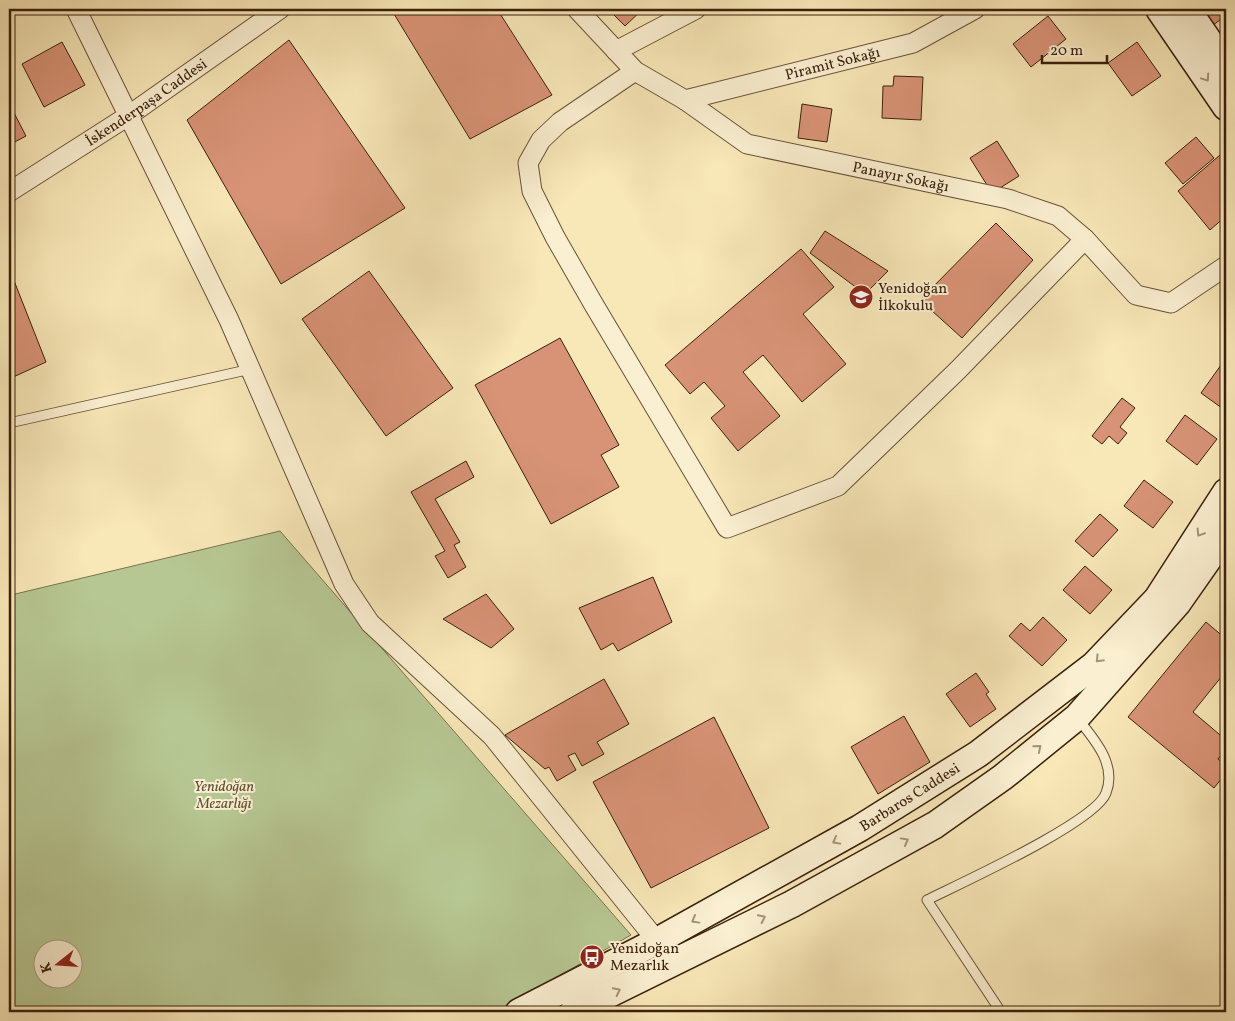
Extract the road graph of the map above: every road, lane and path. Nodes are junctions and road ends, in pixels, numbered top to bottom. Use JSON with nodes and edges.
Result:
{"nodes":[{"id":1,"x":76,"y":9,"type":"edge"},
{"id":2,"x":280,"y":9,"type":"edge"},
{"id":3,"x":577,"y":9,"type":"edge"},
{"id":4,"x":696,"y":9,"type":"edge"},
{"id":5,"x":975,"y":9,"type":"edge"},
{"id":6,"x":1159,"y":9,"type":"edge"},
{"id":7,"x":1187,"y":9,"type":"edge"},
{"id":8,"x":254,"y":16,"type":"edge"},
{"id":9,"x":616,"y":51,"type":"junction"},
{"id":10,"x":1226,"y":66,"type":"edge"},
{"id":11,"x":635,"y":71,"type":"junction"},
{"id":12,"x":685,"y":100,"type":"junction"},
{"id":13,"x":1226,"y":107,"type":"edge"},
{"id":14,"x":128,"y":116,"type":"junction"},
{"id":15,"x":9,"y":192,"type":"edge"},
{"id":16,"x":1085,"y":239,"type":"junction"},
{"id":17,"x":1226,"y":266,"type":"edge"},
{"id":18,"x":251,"y":369,"type":"junction"},
{"id":19,"x":9,"y":423,"type":"edge"},
{"id":20,"x":1226,"y":492,"type":"edge"},
{"id":21,"x":1226,"y":534,"type":"edge"},
{"id":22,"x":1077,"y":717,"type":"junction"},
{"id":23,"x":657,"y":941,"type":"junction"},
{"id":24,"x":519,"y":1012,"type":"edge"},
{"id":25,"x":573,"y":1012,"type":"edge"},
{"id":26,"x":1001,"y":1012,"type":"edge"}],
"edges":[{"from":1,"to":14,"type":"street"},
{"from":2,"to":8,"type":"street","name":"İskenderpaşa Caddesi"},
{"from":3,"to":9,"type":"street","name":"Panayır Sokağı"},
{"from":4,"to":9,"type":"street"},
{"from":5,"to":12,"type":"street","name":"Piramit Sokağı"},
{"from":6,"to":13,"type":"main road","one_way":true},
{"from":7,"to":10,"type":"main road"},
{"from":8,"to":14,"type":"street","name":"İskenderpaşa Caddesi"},
{"from":9,"to":11,"type":"street","name":"Panayır Sokağı"},
{"from":11,"to":12,"type":"street","name":"Panayır Sokağı"},
{"from":11,"to":16,"type":"street"},
{"from":12,"to":16,"type":"street","name":"Panayır Sokağı"},
{"from":14,"to":15,"type":"street","name":"İskenderpaşa Caddesi"},
{"from":14,"to":18,"type":"street"},
{"from":16,"to":17,"type":"street","name":"Panayır Sokağı"},
{"from":18,"to":19,"type":"lane"},
{"from":18,"to":23,"type":"street"},
{"from":20,"to":23,"type":"main road","name":"Barbaros Caddesi","one_way":true},
{"from":21,"to":22,"type":"main road"},
{"from":25,"to":22,"type":"main road","one_way":true},
{"from":22,"to":26,"type":"lane"},
{"from":23,"to":24,"type":"main road","name":"Barbaros Caddesi"}]}
